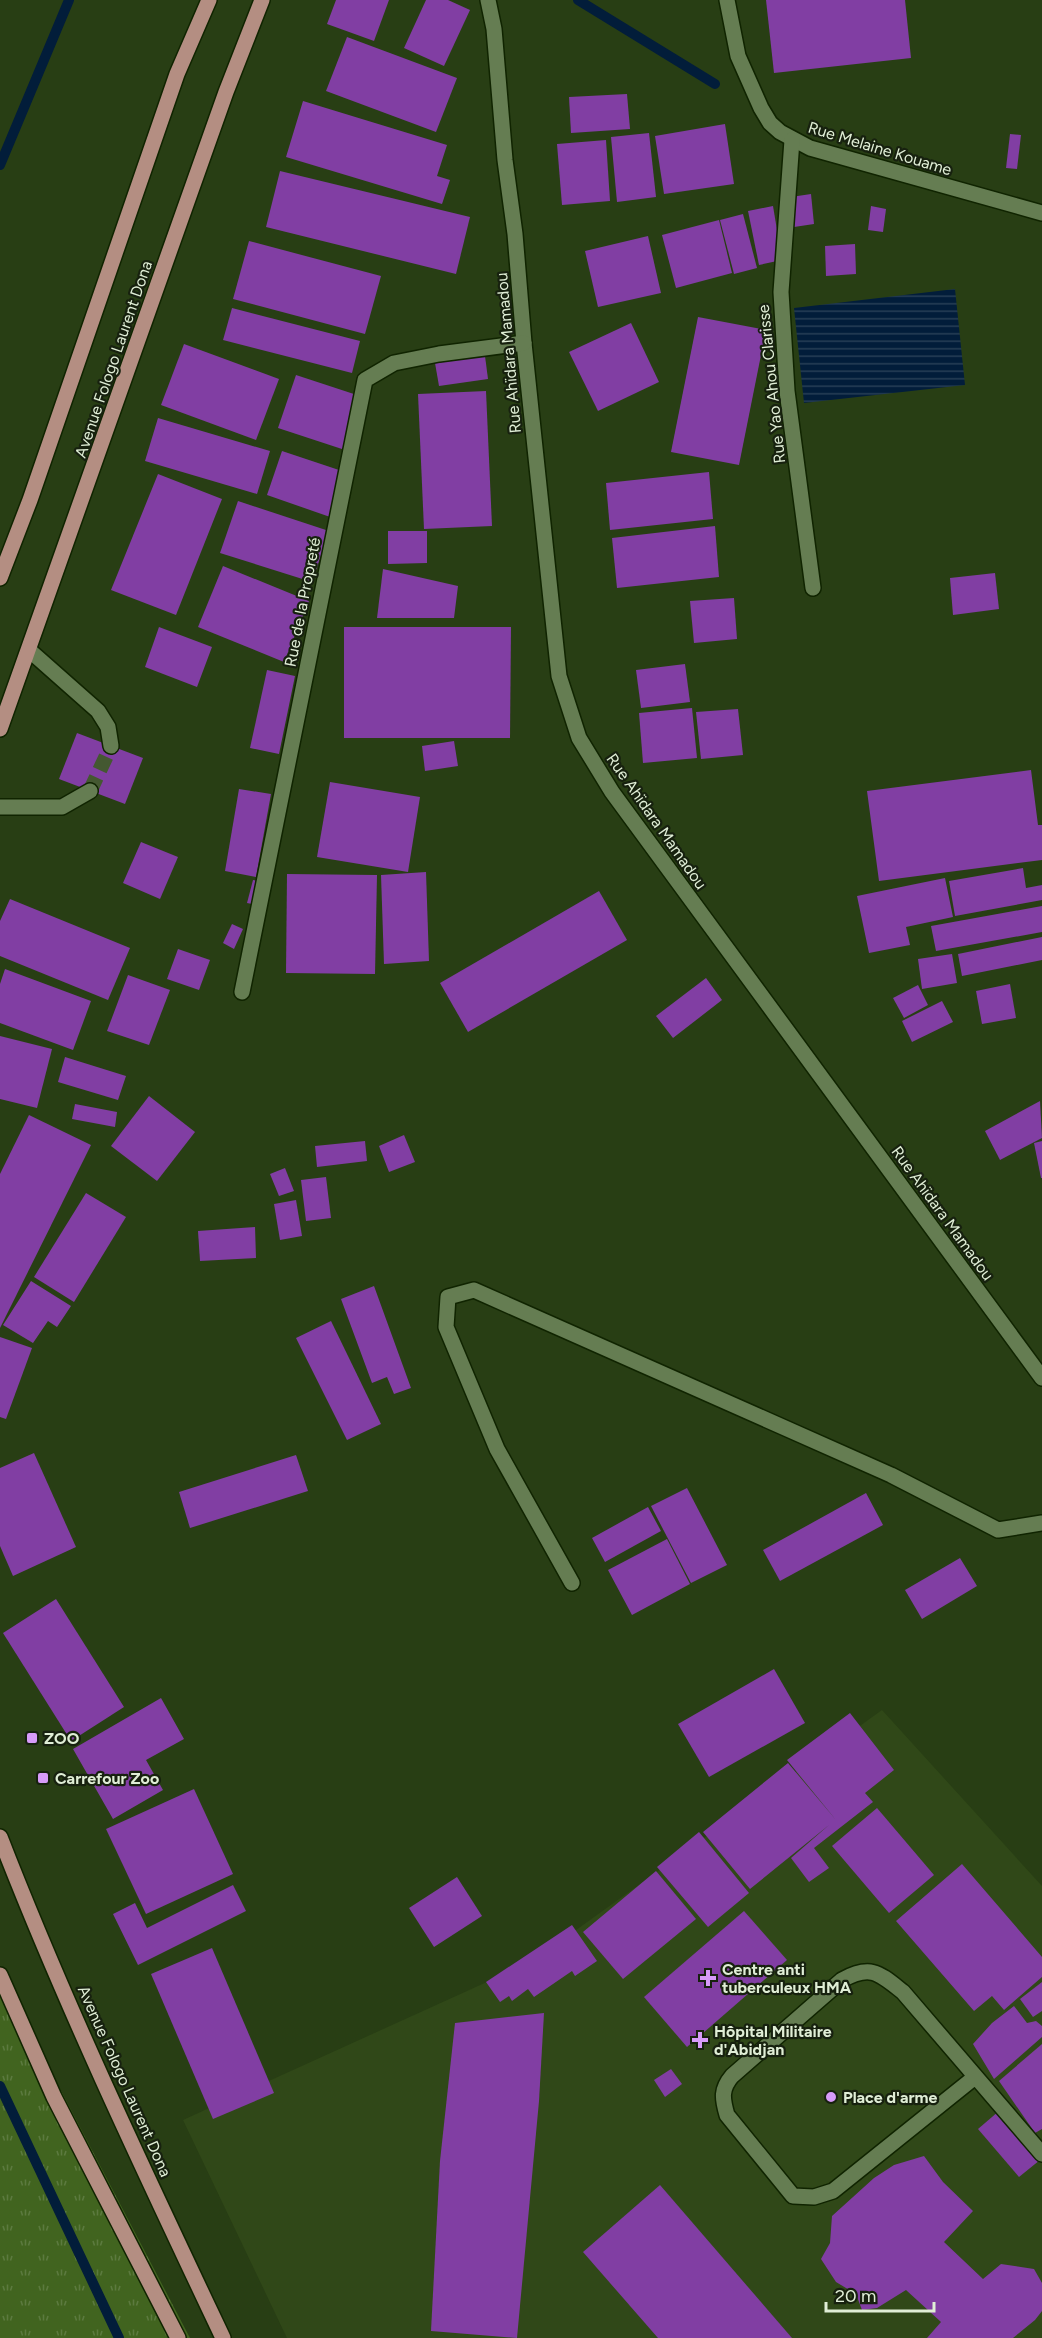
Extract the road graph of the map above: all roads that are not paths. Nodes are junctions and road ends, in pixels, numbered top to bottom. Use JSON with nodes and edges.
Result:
{"nodes":[{"id":1,"x":209,"y":0,"type":"edge"},
{"id":2,"x":262,"y":0,"type":"edge"},
{"id":3,"x":488,"y":0,"type":"edge"},
{"id":4,"x":727,"y":0,"type":"edge"},
{"id":5,"x":792,"y":140,"type":"junction"},
{"id":6,"x":1042,"y":213,"type":"edge"},
{"id":7,"x":524,"y":343,"type":"junction"},
{"id":8,"x":0,"y":578,"type":"edge"},
{"id":9,"x":813,"y":588,"type":"dead end"},
{"id":10,"x":29,"y":650,"type":"junction"},
{"id":11,"x":0,"y":729,"type":"edge"},
{"id":12,"x":111,"y":746,"type":"tunnel mouth"},
{"id":13,"x":90,"y":791,"type":"tunnel mouth"},
{"id":14,"x":0,"y":807,"type":"edge"},
{"id":15,"x":242,"y":992,"type":"dead end"},
{"id":16,"x":1042,"y":1378,"type":"edge"},
{"id":17,"x":1042,"y":1523,"type":"edge"},
{"id":18,"x":572,"y":1583,"type":"dead end"},
{"id":19,"x":0,"y":1837,"type":"edge"},
{"id":20,"x":0,"y":1975,"type":"edge"},
{"id":21,"x":975,"y":2077,"type":"junction"},
{"id":22,"x":1042,"y":2154,"type":"edge"},
{"id":23,"x":178,"y":2338,"type":"edge"},
{"id":24,"x":223,"y":2338,"type":"edge"}],
"edges":[{"from":1,"to":8,"type":"main road","name":"Avenue Fologo Laurent Dona"},
{"from":2,"to":10,"type":"main road","name":"Avenue Fologo Laurent Dona"},
{"from":3,"to":7,"type":"street","name":"Rue Ahïdara Mamadou"},
{"from":4,"to":5,"type":"street","name":"Rue Melaine Kouame"},
{"from":5,"to":6,"type":"street","name":"Rue Melaine Kouame"},
{"from":5,"to":9,"type":"street","name":"Rue Yao Ahou Clarisse"},
{"from":7,"to":15,"type":"street","name":"Rue de la Propreté"},
{"from":7,"to":16,"type":"street","name":"Rue Ahïdara Mamadou"},
{"from":10,"to":11,"type":"main road","name":"Avenue Fologo Laurent Dona"},
{"from":10,"to":12,"type":"street"},
{"from":13,"to":14,"type":"street"},
{"from":17,"to":18,"type":"street"},
{"from":19,"to":24,"type":"main road","name":"Avenue Fologo Laurent Dona"},
{"from":20,"to":23,"type":"main road"},
{"from":21,"to":21,"type":"street"},
{"from":21,"to":22,"type":"street"}]}
